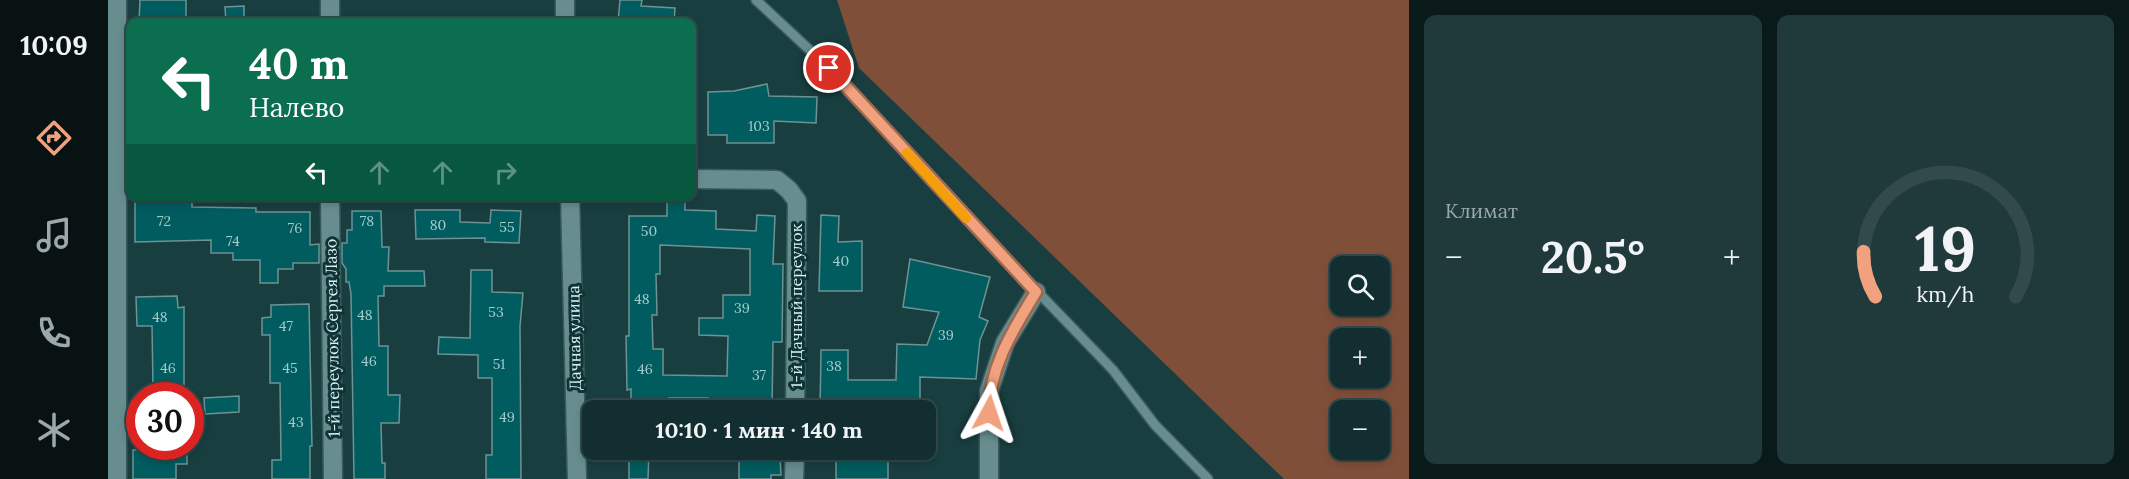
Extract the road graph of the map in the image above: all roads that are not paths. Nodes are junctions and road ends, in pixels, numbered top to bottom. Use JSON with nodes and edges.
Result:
{"nodes":[{"id":1,"x":117,"y":0,"type":"edge"},
{"id":2,"x":330,"y":0,"type":"edge"},
{"id":3,"x":565,"y":0,"type":"edge"},
{"id":4,"x":756,"y":0,"type":"edge"},
{"id":5,"x":330,"y":18,"type":"edge"},
{"id":6,"x":565,"y":18,"type":"edge"},
{"id":7,"x":118,"y":177,"type":"edge"},
{"id":8,"x":696,"y":179,"type":"edge"},
{"id":9,"x":330,"y":201,"type":"edge"},
{"id":10,"x":570,"y":201,"type":"edge"},
{"id":11,"x":1036,"y":292,"type":"junction"},
{"id":12,"x":795,"y":400,"type":"edge"},
{"id":13,"x":795,"y":460,"type":"edge"},
{"id":14,"x":117,"y":479,"type":"edge"},
{"id":15,"x":333,"y":479,"type":"edge"},
{"id":16,"x":577,"y":479,"type":"edge"},
{"id":17,"x":794,"y":479,"type":"edge"},
{"id":18,"x":989,"y":479,"type":"edge"},
{"id":19,"x":1208,"y":479,"type":"edge"}],
"edges":[{"from":1,"to":7,"type":"street"},
{"from":2,"to":5,"type":"street"},
{"from":3,"to":6,"type":"street"},
{"from":4,"to":11,"type":"lane"},
{"from":7,"to":14,"type":"street"},
{"from":8,"to":12,"type":"street","name":"1-й Дачный переулок"},
{"from":9,"to":15,"type":"street","name":"1-й переулок Сергея Лазо"},
{"from":10,"to":16,"type":"street","name":"Дачная улица"},
{"from":11,"to":18,"type":"street"},
{"from":11,"to":19,"type":"lane"},
{"from":13,"to":17,"type":"street"}]}
